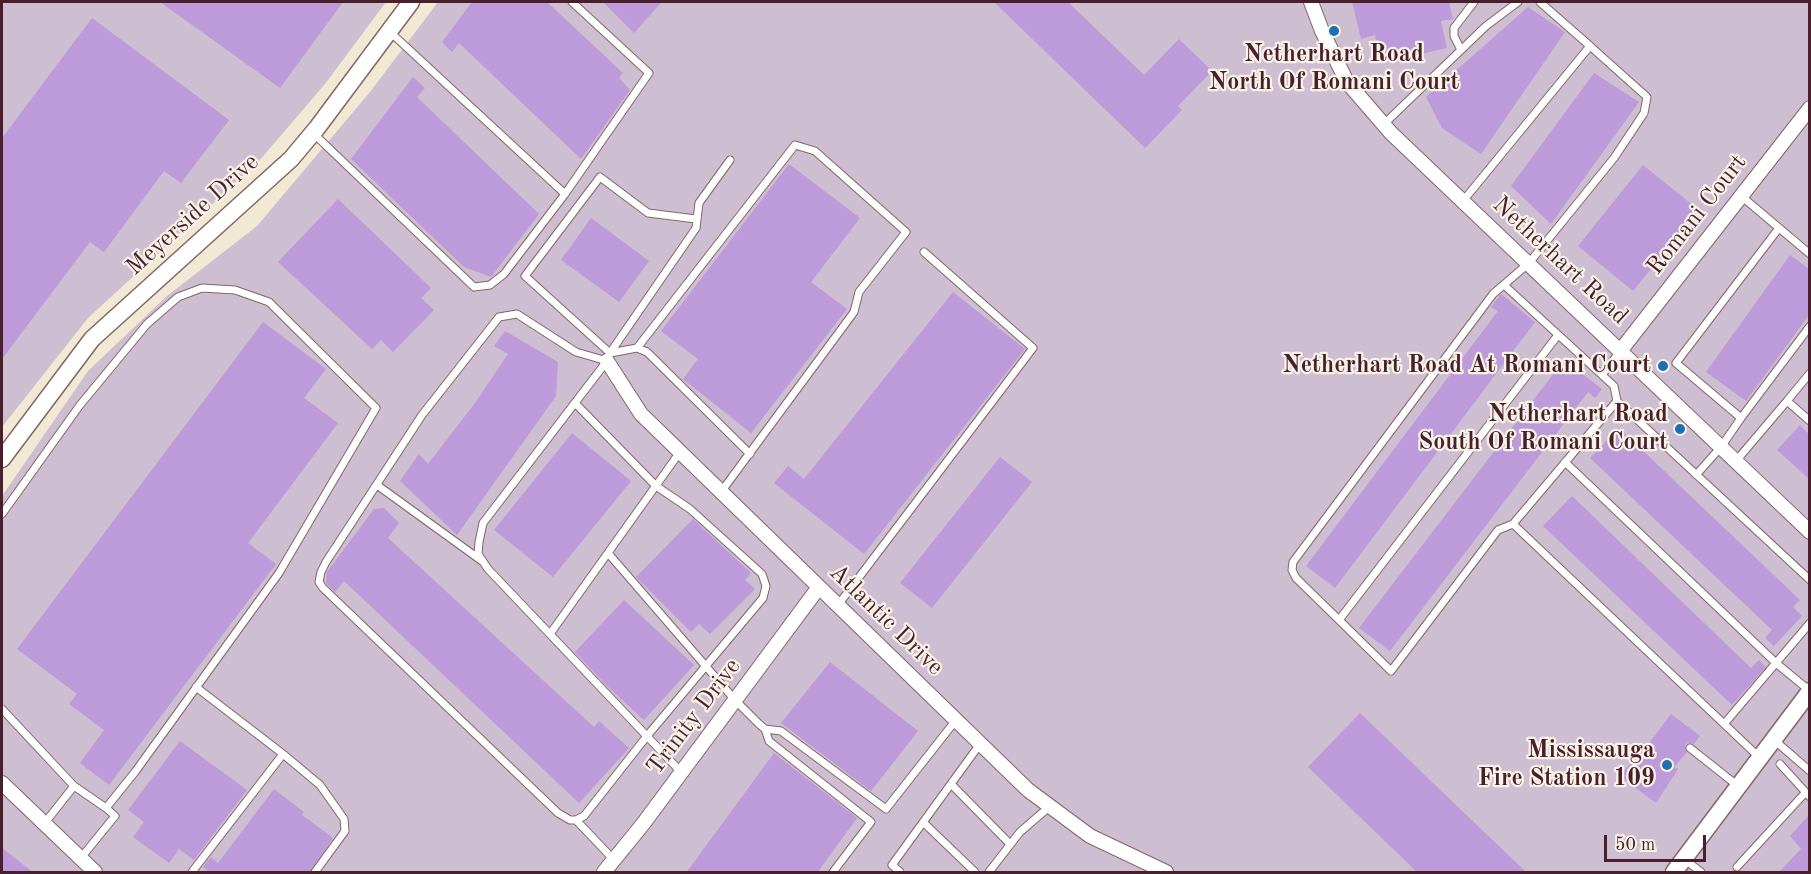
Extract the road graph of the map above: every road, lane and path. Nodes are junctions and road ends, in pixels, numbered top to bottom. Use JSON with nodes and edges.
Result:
{"nodes":[{"id":1,"x":411,"y":2,"type":"edge"},
{"id":2,"x":572,"y":2,"type":"edge"},
{"id":3,"x":1474,"y":2,"type":"edge"},
{"id":4,"x":1518,"y":2,"type":"edge"},
{"id":5,"x":1540,"y":2,"type":"edge"},
{"id":6,"x":1313,"y":3,"type":"edge"},
{"id":7,"x":389,"y":31,"type":"junction"},
{"id":8,"x":1590,"y":45,"type":"junction"},
{"id":9,"x":1461,"y":50,"type":"junction"},
{"id":10,"x":1809,"y":108,"type":"edge"},
{"id":11,"x":1384,"y":124,"type":"junction"},
{"id":12,"x":313,"y":134,"type":"junction"},
{"id":13,"x":730,"y":159,"type":"dead end"},
{"id":14,"x":565,"y":194,"type":"junction"},
{"id":15,"x":1740,"y":195,"type":"junction"},
{"id":16,"x":1463,"y":201,"type":"junction"},
{"id":17,"x":696,"y":219,"type":"junction"},
{"id":18,"x":1779,"y":228,"type":"junction"},
{"id":19,"x":924,"y":252,"type":"dead end"},
{"id":20,"x":1809,"y":254,"type":"edge"},
{"id":21,"x":1529,"y":263,"type":"junction"},
{"id":22,"x":1504,"y":285,"type":"junction"},
{"id":23,"x":1809,"y":326,"type":"edge"},
{"id":24,"x":1558,"y":335,"type":"junction"},
{"id":25,"x":637,"y":348,"type":"junction"},
{"id":26,"x":1621,"y":350,"type":"junction"},
{"id":27,"x":609,"y":357,"type":"junction"},
{"id":28,"x":1809,"y":373,"type":"edge"},
{"id":29,"x":1602,"y":375,"type":"junction"},
{"id":30,"x":1617,"y":401,"type":"junction"},
{"id":31,"x":1787,"y":401,"type":"junction"},
{"id":32,"x":575,"y":403,"type":"junction"},
{"id":33,"x":1741,"y":418,"type":"junction"},
{"id":34,"x":1809,"y":421,"type":"edge"},
{"id":35,"x":1721,"y":447,"type":"junction"},
{"id":36,"x":680,"y":452,"type":"junction"},
{"id":37,"x":750,"y":454,"type":"junction"},
{"id":38,"x":2,"y":459,"type":"edge"},
{"id":39,"x":1736,"y":461,"type":"junction"},
{"id":40,"x":1565,"y":462,"type":"junction"},
{"id":41,"x":1696,"y":475,"type":"junction"},
{"id":42,"x":377,"y":485,"type":"junction"},
{"id":43,"x":656,"y":486,"type":"junction"},
{"id":44,"x":721,"y":492,"type":"junction"},
{"id":45,"x":2,"y":514,"type":"edge"},
{"id":46,"x":1513,"y":524,"type":"junction"},
{"id":47,"x":1809,"y":532,"type":"edge"},
{"id":48,"x":608,"y":553,"type":"junction"},
{"id":49,"x":484,"y":563,"type":"junction"},
{"id":50,"x":1809,"y":580,"type":"edge"},
{"id":51,"x":819,"y":587,"type":"junction"},
{"id":52,"x":838,"y":605,"type":"junction"},
{"id":53,"x":1339,"y":620,"type":"junction"},
{"id":54,"x":1809,"y":623,"type":"edge"},
{"id":55,"x":550,"y":634,"type":"junction"},
{"id":56,"x":1776,"y":663,"type":"junction"},
{"id":57,"x":706,"y":666,"type":"junction"},
{"id":58,"x":196,"y":687,"type":"junction"},
{"id":59,"x":1809,"y":691,"type":"edge"},
{"id":60,"x":735,"y":700,"type":"junction"},
{"id":61,"x":2,"y":709,"type":"edge"},
{"id":62,"x":956,"y":720,"type":"junction"},
{"id":63,"x":1724,"y":724,"type":"junction"},
{"id":64,"x":765,"y":729,"type":"junction"},
{"id":65,"x":647,"y":736,"type":"junction"},
{"id":66,"x":1773,"y":740,"type":"junction"},
{"id":67,"x":980,"y":744,"type":"junction"},
{"id":68,"x":1690,"y":748,"type":"dead end"},
{"id":69,"x":283,"y":754,"type":"junction"},
{"id":70,"x":1760,"y":758,"type":"junction"},
{"id":71,"x":1780,"y":764,"type":"dead end"},
{"id":72,"x":1809,"y":771,"type":"edge"},
{"id":73,"x":681,"y":772,"type":"junction"},
{"id":74,"x":2,"y":783,"type":"edge"},
{"id":75,"x":951,"y":784,"type":"junction"},
{"id":76,"x":74,"y":786,"type":"junction"},
{"id":77,"x":1738,"y":786,"type":"junction"},
{"id":78,"x":1807,"y":795,"type":"edge"},
{"id":79,"x":1049,"y":807,"type":"junction"},
{"id":80,"x":106,"y":808,"type":"junction"},
{"id":81,"x":576,"y":820,"type":"junction"},
{"id":82,"x":924,"y":823,"type":"junction"},
{"id":83,"x":44,"y":824,"type":"junction"},
{"id":84,"x":1010,"y":844,"type":"junction"},
{"id":85,"x":81,"y":859,"type":"junction"},
{"id":86,"x":1684,"y":859,"type":"junction"},
{"id":87,"x":614,"y":860,"type":"junction"},
{"id":88,"x":1737,"y":867,"type":"dead end"},
{"id":89,"x":95,"y":873,"type":"edge"},
{"id":90,"x":192,"y":873,"type":"edge"},
{"id":91,"x":315,"y":873,"type":"edge"},
{"id":92,"x":604,"y":873,"type":"edge"},
{"id":93,"x":833,"y":873,"type":"edge"},
{"id":94,"x":900,"y":873,"type":"edge"},
{"id":95,"x":975,"y":873,"type":"edge"},
{"id":96,"x":988,"y":873,"type":"edge"},
{"id":97,"x":1166,"y":873,"type":"edge"},
{"id":98,"x":1674,"y":873,"type":"edge"},
{"id":99,"x":1701,"y":873,"type":"edge"}],
"edges":[{"from":1,"to":7,"type":"street","name":"Meyerside Drive"},
{"from":2,"to":14,"type":"lane"},
{"from":3,"to":9,"type":"lane"},
{"from":4,"to":9,"type":"lane"},
{"from":5,"to":8,"type":"lane"},
{"from":6,"to":11,"type":"street","name":"Netherhart Road"},
{"from":7,"to":12,"type":"street","name":"Meyerside Drive"},
{"from":7,"to":14,"type":"lane"},
{"from":8,"to":16,"type":"lane"},
{"from":8,"to":21,"type":"lane"},
{"from":9,"to":11,"type":"lane"},
{"from":10,"to":15,"type":"street","name":"Romani Court"},
{"from":11,"to":16,"type":"street","name":"Netherhart Road"},
{"from":12,"to":14,"type":"lane"},
{"from":12,"to":38,"type":"street","name":"Meyerside Drive"},
{"from":13,"to":17,"type":"lane"},
{"from":15,"to":18,"type":"lane"},
{"from":15,"to":26,"type":"street","name":"Romani Court"},
{"from":16,"to":21,"type":"street","name":"Netherhart Road"},
{"from":17,"to":27,"type":"lane"},
{"from":17,"to":27,"type":"lane"},
{"from":18,"to":20,"type":"lane"},
{"from":18,"to":33,"type":"lane"},
{"from":19,"to":52,"type":"lane"},
{"from":21,"to":22,"type":"lane"},
{"from":21,"to":26,"type":"street","name":"Netherhart Road"},
{"from":22,"to":24,"type":"lane"},
{"from":22,"to":53,"type":"lane"},
{"from":23,"to":33,"type":"lane"},
{"from":24,"to":29,"type":"lane"},
{"from":24,"to":53,"type":"lane"},
{"from":25,"to":27,"type":"lane"},
{"from":25,"to":37,"type":"lane"},
{"from":25,"to":37,"type":"lane"},
{"from":26,"to":29,"type":"lane"},
{"from":26,"to":35,"type":"street","name":"Netherhart Road"},
{"from":27,"to":32,"type":"lane"},
{"from":27,"to":36,"type":"street","name":"Atlantic Drive"},
{"from":27,"to":42,"type":"lane"},
{"from":28,"to":31,"type":"lane"},
{"from":29,"to":30,"type":"lane"},
{"from":30,"to":40,"type":"lane"},
{"from":30,"to":41,"type":"lane"},
{"from":31,"to":34,"type":"lane"},
{"from":31,"to":39,"type":"lane"},
{"from":32,"to":43,"type":"lane"},
{"from":32,"to":49,"type":"lane"},
{"from":33,"to":35,"type":"lane"},
{"from":35,"to":39,"type":"street","name":"Netherhart Road"},
{"from":35,"to":41,"type":"lane"},
{"from":36,"to":43,"type":"lane"},
{"from":36,"to":44,"type":"street","name":"Atlantic Drive"},
{"from":37,"to":44,"type":"lane"},
{"from":39,"to":47,"type":"street","name":"Netherhart Road"},
{"from":40,"to":46,"type":"lane"},
{"from":40,"to":56,"type":"lane"},
{"from":41,"to":50,"type":"lane"},
{"from":42,"to":49,"type":"lane"},
{"from":42,"to":81,"type":"lane"},
{"from":43,"to":48,"type":"lane"},
{"from":43,"to":57,"type":"lane"},
{"from":44,"to":51,"type":"street","name":"Atlantic Drive"},
{"from":45,"to":58,"type":"lane"},
{"from":46,"to":53,"type":"lane"},
{"from":46,"to":63,"type":"lane"},
{"from":48,"to":55,"type":"lane"},
{"from":48,"to":57,"type":"lane"},
{"from":49,"to":55,"type":"lane"},
{"from":51,"to":52,"type":"street","name":"Atlantic Drive"},
{"from":51,"to":60,"type":"street","name":"Trinity Drive"},
{"from":52,"to":62,"type":"street","name":"Atlantic Drive"},
{"from":54,"to":56,"type":"lane"},
{"from":55,"to":65,"type":"lane"},
{"from":56,"to":59,"type":"lane"},
{"from":56,"to":63,"type":"lane"},
{"from":57,"to":60,"type":"lane"},
{"from":57,"to":65,"type":"lane"},
{"from":58,"to":69,"type":"lane"},
{"from":58,"to":80,"type":"lane"},
{"from":59,"to":66,"type":"street"},
{"from":60,"to":64,"type":"lane"},
{"from":60,"to":73,"type":"street","name":"Trinity Drive"},
{"from":61,"to":76,"type":"lane"},
{"from":62,"to":64,"type":"lane"},
{"from":62,"to":67,"type":"street","name":"Atlantic Drive"},
{"from":63,"to":70,"type":"lane"},
{"from":64,"to":93,"type":"lane"},
{"from":65,"to":73,"type":"lane"},
{"from":65,"to":81,"type":"lane"},
{"from":66,"to":70,"type":"street"},
{"from":66,"to":72,"type":"lane"},
{"from":67,"to":75,"type":"lane"},
{"from":67,"to":79,"type":"street","name":"Atlantic Drive"},
{"from":68,"to":77,"type":"lane"},
{"from":69,"to":90,"type":"lane"},
{"from":69,"to":91,"type":"lane"},
{"from":70,"to":77,"type":"street"},
{"from":71,"to":78,"type":"lane"},
{"from":73,"to":87,"type":"street","name":"Trinity Drive"},
{"from":74,"to":83,"type":"street"},
{"from":75,"to":82,"type":"lane"},
{"from":75,"to":84,"type":"lane"},
{"from":76,"to":80,"type":"lane"},
{"from":76,"to":83,"type":"lane"},
{"from":77,"to":86,"type":"street"},
{"from":78,"to":88,"type":"lane"},
{"from":79,"to":84,"type":"lane"},
{"from":79,"to":97,"type":"street","name":"Atlantic Drive"},
{"from":80,"to":85,"type":"lane"},
{"from":81,"to":87,"type":"lane"},
{"from":82,"to":94,"type":"lane"},
{"from":82,"to":95,"type":"lane"},
{"from":83,"to":85,"type":"street"},
{"from":84,"to":96,"type":"lane"},
{"from":85,"to":89,"type":"street"},
{"from":86,"to":98,"type":"street"},
{"from":86,"to":99,"type":"lane"},
{"from":87,"to":92,"type":"street","name":"Trinity Drive"}]}
